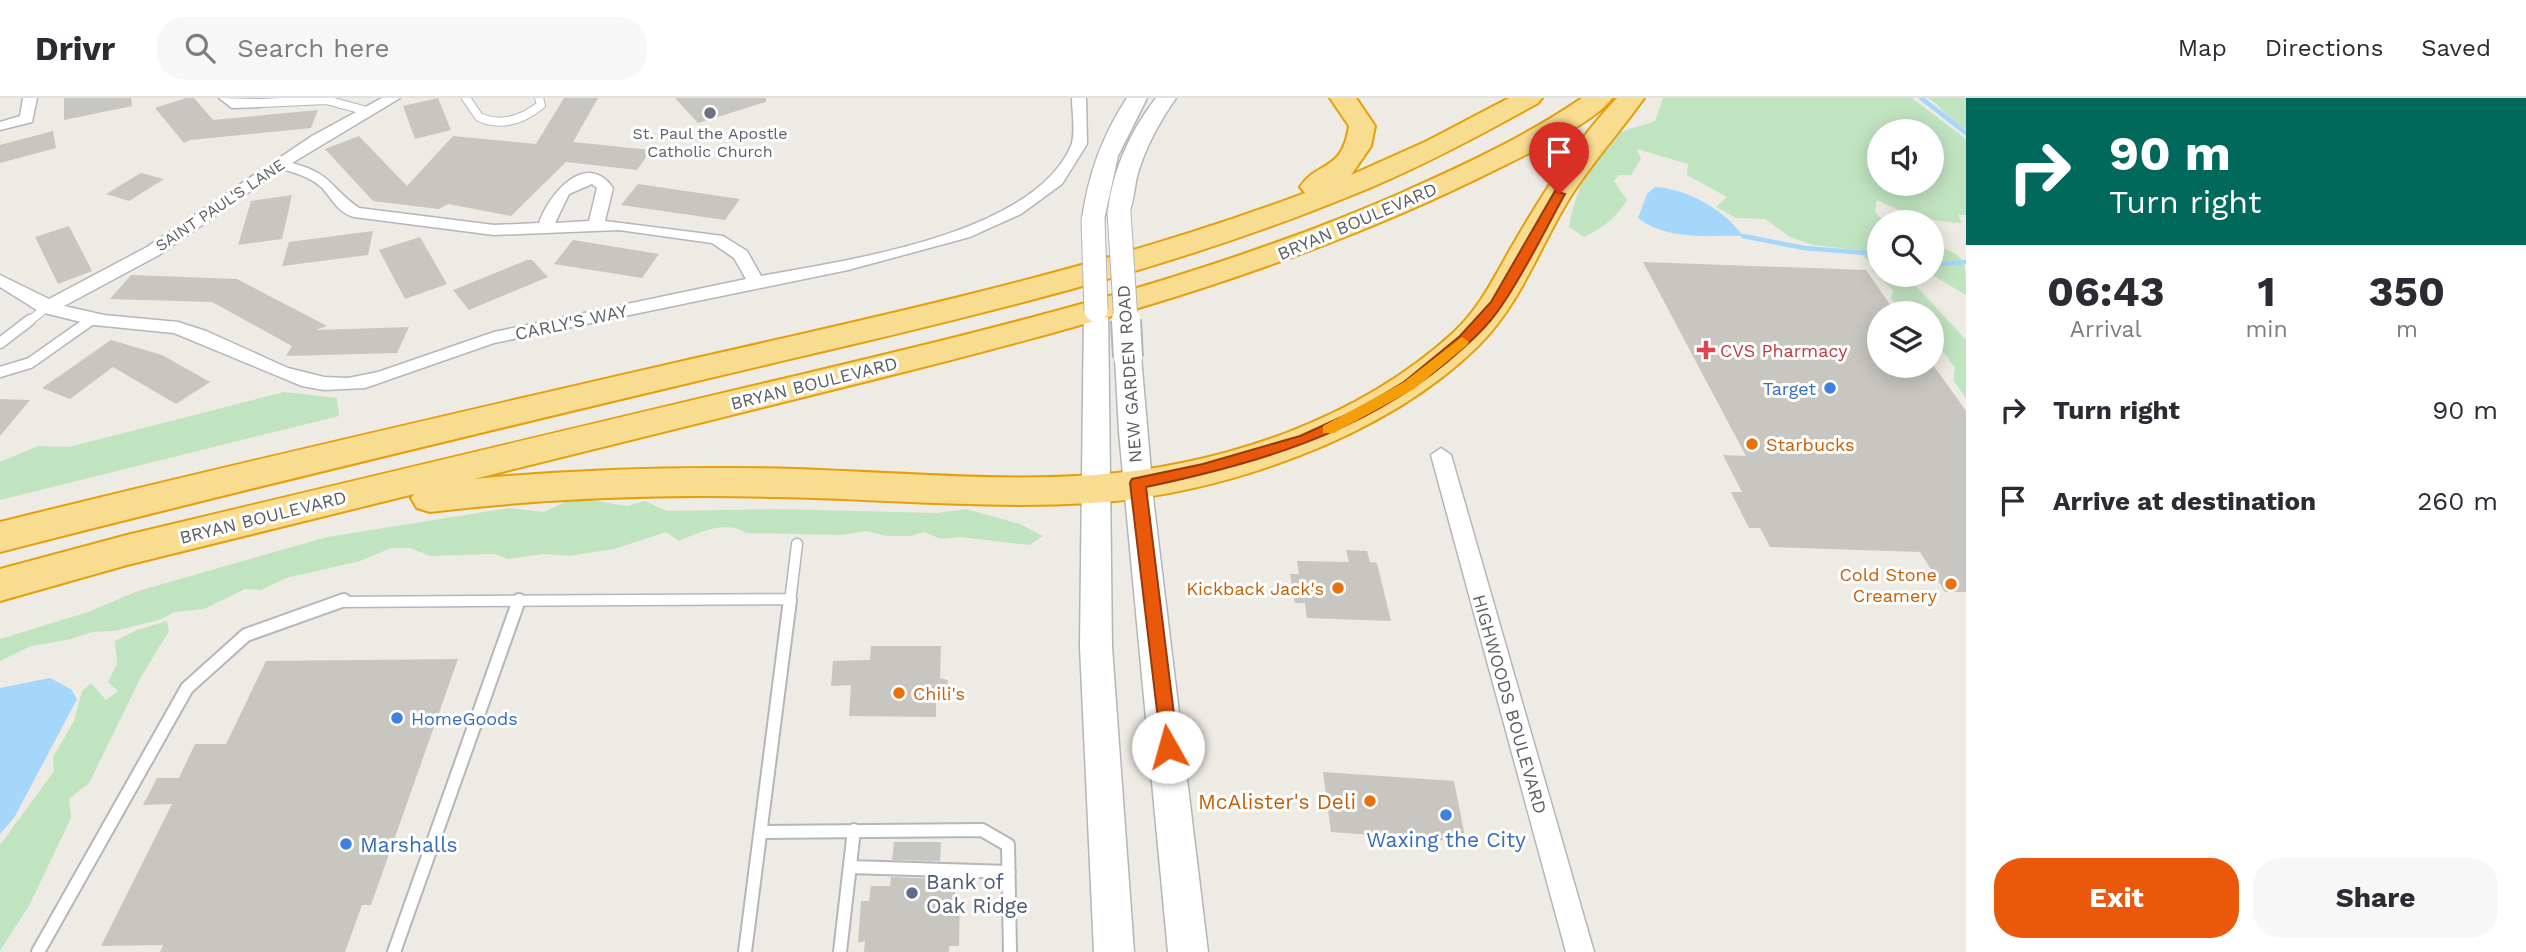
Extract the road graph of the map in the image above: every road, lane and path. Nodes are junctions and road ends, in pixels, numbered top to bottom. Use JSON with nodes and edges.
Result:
{"nodes":[{"id":1,"x":30,"y":98,"type":"edge"},
{"id":2,"x":226,"y":98,"type":"edge"},
{"id":3,"x":393,"y":98,"type":"edge"},
{"id":4,"x":466,"y":98,"type":"edge"},
{"id":5,"x":539,"y":98,"type":"edge"},
{"id":6,"x":1079,"y":98,"type":"edge"},
{"id":7,"x":1136,"y":98,"type":"edge"},
{"id":8,"x":1166,"y":98,"type":"edge"},
{"id":9,"x":1343,"y":98,"type":"edge"},
{"id":10,"x":1529,"y":98,"type":"edge"},
{"id":11,"x":1599,"y":98,"type":"edge"},
{"id":12,"x":1631,"y":98,"type":"edge"},
{"id":13,"x":307,"y":99,"type":"edge"},
{"id":14,"x":260,"y":103,"type":"joint"},
{"id":15,"x":368,"y":111,"type":"junction"},
{"id":16,"x":0,"y":126,"type":"edge"},
{"id":17,"x":280,"y":164,"type":"junction"},
{"id":18,"x":596,"y":224,"type":"junction"},
{"id":19,"x":546,"y":227,"type":"junction"},
{"id":20,"x":1135,"y":262,"type":"junction"},
{"id":21,"x":0,"y":280,"type":"edge"},
{"id":22,"x":756,"y":282,"type":"junction"},
{"id":23,"x":46,"y":308,"type":"junction"},
{"id":24,"x":93,"y":319,"type":"junction"},
{"id":25,"x":0,"y":343,"type":"edge"},
{"id":26,"x":0,"y":372,"type":"edge"},
{"id":27,"x":1441,"y":455,"type":"dead end"},
{"id":28,"x":1138,"y":483,"type":"junction"},
{"id":29,"x":1098,"y":488,"type":"junction"},
{"id":30,"x":0,"y":537,"type":"edge"},
{"id":31,"x":797,"y":544,"type":"dead end"},
{"id":32,"x":127,"y":550,"type":"junction"},
{"id":33,"x":0,"y":585,"type":"edge"},
{"id":34,"x":789,"y":598,"type":"junction"},
{"id":35,"x":519,"y":600,"type":"junction"},
{"id":36,"x":854,"y":830,"type":"junction"},
{"id":37,"x":761,"y":832,"type":"junction"},
{"id":38,"x":850,"y":867,"type":"junction"},
{"id":39,"x":1009,"y":872,"type":"junction"},
{"id":40,"x":38,"y":952,"type":"edge"},
{"id":41,"x":394,"y":952,"type":"edge"},
{"id":42,"x":745,"y":952,"type":"edge"},
{"id":43,"x":841,"y":952,"type":"edge"},
{"id":44,"x":1010,"y":952,"type":"edge"},
{"id":45,"x":1114,"y":952,"type":"edge"},
{"id":46,"x":1188,"y":952,"type":"edge"},
{"id":47,"x":1580,"y":952,"type":"edge"}],
"edges":[{"from":1,"to":16,"type":"street"},
{"from":2,"to":14,"type":"street"},
{"from":3,"to":15,"type":"street","name":"SAINT PAUL'S LANE"},
{"from":4,"to":5,"type":"lane"},
{"from":6,"to":22,"type":"street","name":"CARLY'S WAY"},
{"from":7,"to":29,"type":"main road","name":"NEW GARDEN ROAD","bridge":true},
{"from":8,"to":28,"type":"main road","name":"NEW GARDEN ROAD","bridge":true},
{"from":9,"to":20,"type":"highway"},
{"from":10,"to":20,"type":"highway","name":"BRYAN BOULEVARD"},
{"from":11,"to":32,"type":"highway","name":"BRYAN BOULEVARD"},
{"from":12,"to":28,"type":"highway"},
{"from":13,"to":14,"type":"lane"},
{"from":13,"to":15,"type":"lane"},
{"from":15,"to":17,"type":"street","name":"SAINT PAUL'S LANE"},
{"from":17,"to":19,"type":"street"},
{"from":17,"to":23,"type":"street","name":"SAINT PAUL'S LANE"},
{"from":18,"to":19,"type":"street"},
{"from":18,"to":19,"type":"street"},
{"from":18,"to":22,"type":"street"},
{"from":20,"to":30,"type":"highway","name":"BRYAN BOULEVARD"},
{"from":21,"to":23,"type":"street","name":"CARLY'S WAY"},
{"from":22,"to":24,"type":"street","name":"CARLY'S WAY"},
{"from":23,"to":24,"type":"street","name":"CARLY'S WAY"},
{"from":23,"to":25,"type":"lane"},
{"from":24,"to":26,"type":"lane"},
{"from":27,"to":47,"type":"street","name":"HIGHWOODS BOULEVARD"},
{"from":28,"to":29,"type":"highway"},
{"from":28,"to":46,"type":"main road","name":"NEW GARDEN ROAD"},
{"from":29,"to":32,"type":"highway"},
{"from":29,"to":45,"type":"main road","name":"NEW GARDEN ROAD"},
{"from":31,"to":34,"type":"lane"},
{"from":32,"to":33,"type":"highway","name":"BRYAN BOULEVARD"},
{"from":34,"to":35,"type":"lane"},
{"from":34,"to":37,"type":"lane"},
{"from":35,"to":40,"type":"lane"},
{"from":35,"to":41,"type":"lane"},
{"from":36,"to":37,"type":"lane"},
{"from":36,"to":38,"type":"lane"},
{"from":36,"to":39,"type":"lane"},
{"from":37,"to":42,"type":"lane"},
{"from":38,"to":39,"type":"lane"},
{"from":38,"to":43,"type":"lane"},
{"from":39,"to":44,"type":"lane"}]}
